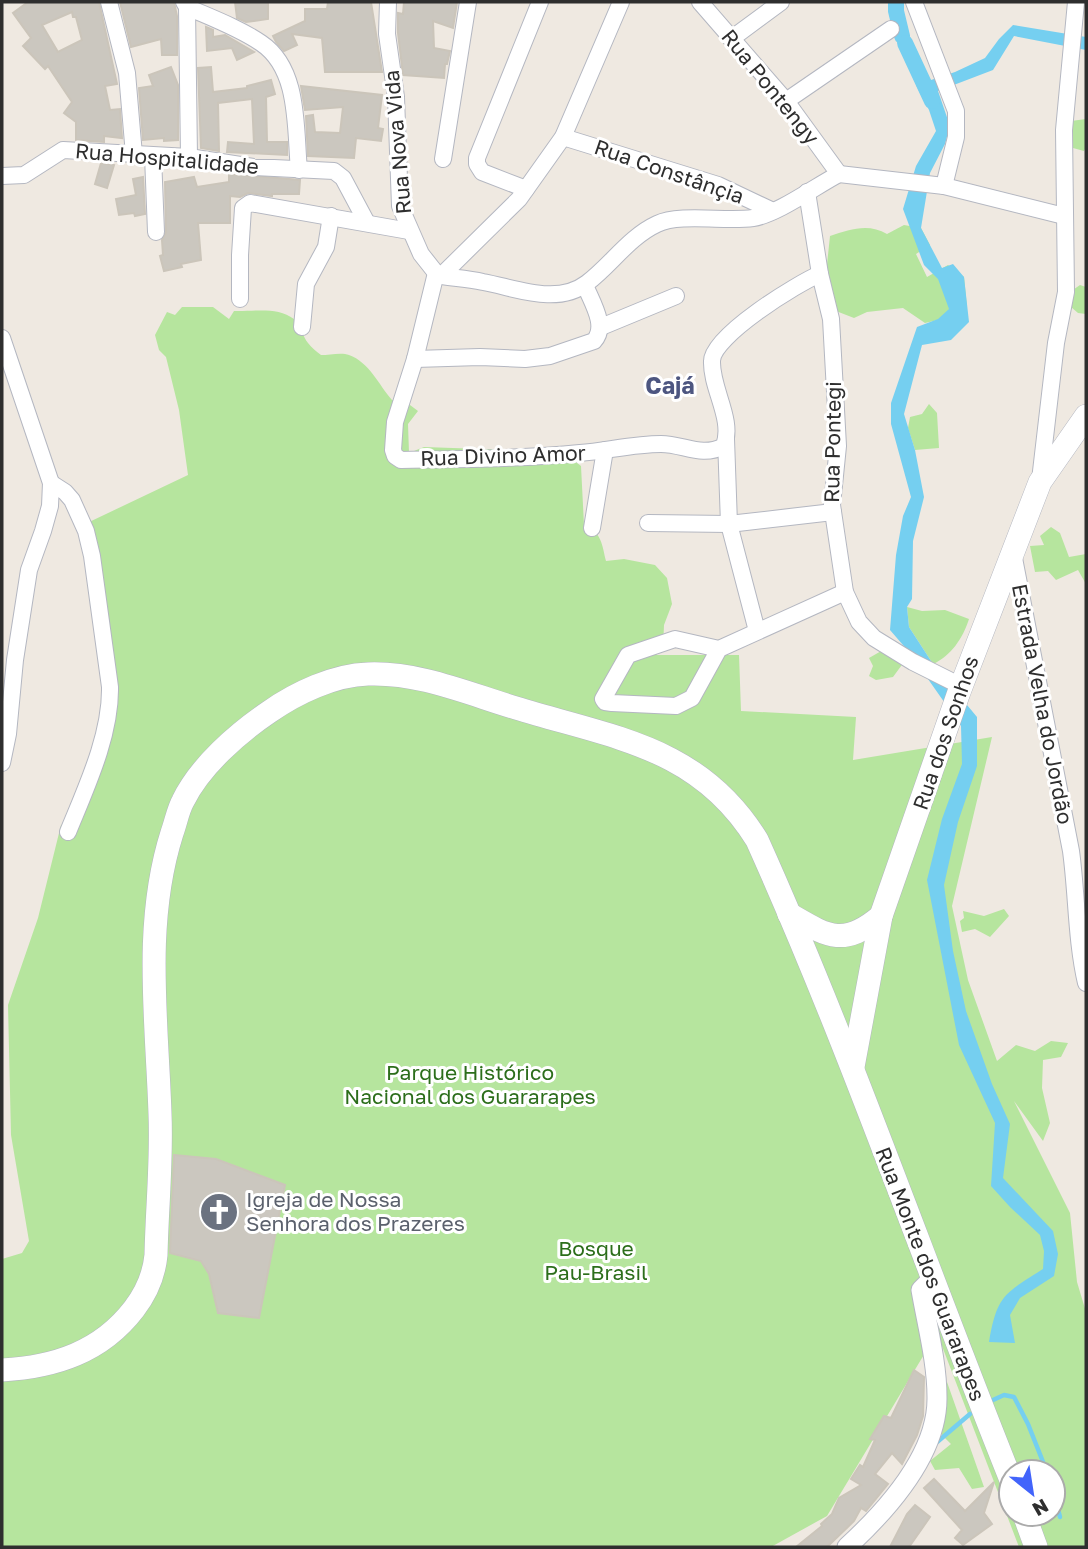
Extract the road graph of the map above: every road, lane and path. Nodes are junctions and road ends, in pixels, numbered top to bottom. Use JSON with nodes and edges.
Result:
{"nodes":[{"id":1,"x":109,"y":2,"type":"edge"},
{"id":2,"x":388,"y":2,"type":"edge"},
{"id":3,"x":468,"y":2,"type":"edge"},
{"id":4,"x":540,"y":2,"type":"edge"},
{"id":5,"x":621,"y":2,"type":"edge"},
{"id":6,"x":700,"y":2,"type":"edge"},
{"id":7,"x":781,"y":2,"type":"edge"},
{"id":8,"x":914,"y":2,"type":"edge"},
{"id":9,"x":1076,"y":2,"type":"edge"},
{"id":10,"x":186,"y":4,"type":"edge"},
{"id":11,"x":891,"y":29,"type":"dead end"},
{"id":12,"x":731,"y":39,"type":"junction"},
{"id":13,"x":786,"y":101,"type":"junction"},
{"id":14,"x":563,"y":137,"type":"junction"},
{"id":15,"x":134,"y":155,"type":"junction"},
{"id":16,"x":153,"y":156,"type":"junction"},
{"id":17,"x":189,"y":157,"type":"junction"},
{"id":18,"x":443,"y":159,"type":"dead end"},
{"id":19,"x":299,"y":170,"type":"junction"},
{"id":20,"x":839,"y":174,"type":"junction"},
{"id":21,"x":2,"y":176,"type":"edge"},
{"id":22,"x":938,"y":185,"type":"junction"},
{"id":23,"x":526,"y":189,"type":"junction"},
{"id":24,"x":807,"y":192,"type":"junction"},
{"id":25,"x":773,"y":211,"type":"junction"},
{"id":26,"x":331,"y":216,"type":"junction"},
{"id":27,"x":1064,"y":216,"type":"junction"},
{"id":28,"x":366,"y":223,"type":"junction"},
{"id":29,"x":409,"y":231,"type":"junction"},
{"id":30,"x":156,"y":232,"type":"dead end"},
{"id":31,"x":438,"y":274,"type":"junction"},
{"id":32,"x":820,"y":274,"type":"junction"},
{"id":33,"x":585,"y":285,"type":"junction"},
{"id":34,"x":676,"y":296,"type":"dead end"},
{"id":35,"x":240,"y":299,"type":"dead end"},
{"id":36,"x":303,"y":327,"type":"dead end"},
{"id":37,"x":601,"y":327,"type":"junction"},
{"id":38,"x":2,"y":338,"type":"edge"},
{"id":39,"x":4,"y":355,"type":"edge"},
{"id":40,"x":415,"y":359,"type":"junction"},
{"id":41,"x":1082,"y":429,"type":"edge"},
{"id":42,"x":726,"y":439,"type":"junction"},
{"id":43,"x":605,"y":450,"type":"junction"},
{"id":44,"x":1040,"y":482,"type":"junction"},
{"id":45,"x":51,"y":483,"type":"junction"},
{"id":46,"x":833,"y":512,"type":"junction"},
{"id":47,"x":648,"y":523,"type":"dead end"},
{"id":48,"x":729,"y":524,"type":"junction"},
{"id":49,"x":592,"y":528,"type":"dead end"},
{"id":50,"x":1012,"y":551,"type":"junction"},
{"id":51,"x":845,"y":592,"type":"junction"},
{"id":52,"x":757,"y":631,"type":"junction"},
{"id":53,"x":719,"y":649,"type":"junction"},
{"id":54,"x":8,"y":656,"type":"edge"},
{"id":55,"x":957,"y":686,"type":"junction"},
{"id":56,"x":2,"y":763,"type":"edge"},
{"id":57,"x":68,"y":832,"type":"dead end"},
{"id":58,"x":789,"y":914,"type":"junction"},
{"id":59,"x":881,"y":916,"type":"junction"},
{"id":60,"x":1086,"y":983,"type":"edge"},
{"id":61,"x":853,"y":1067,"type":"junction"},
{"id":62,"x":932,"y":1279,"type":"junction"},
{"id":63,"x":2,"y":1370,"type":"edge"},
{"id":64,"x":1003,"y":1458,"type":"edge"},
{"id":65,"x":1029,"y":1528,"type":"edge"},
{"id":66,"x":847,"y":1547,"type":"edge"},
{"id":67,"x":1036,"y":1547,"type":"edge"}],
"edges":[{"from":1,"to":15,"type":"street"},
{"from":2,"to":29,"type":"street","name":"Rua Nova Vida"},
{"from":3,"to":18,"type":"street"},
{"from":4,"to":23,"type":"street"},
{"from":5,"to":14,"type":"street"},
{"from":6,"to":12,"type":"street","name":"Rua Pontengy"},
{"from":7,"to":12,"type":"street"},
{"from":8,"to":22,"type":"street"},
{"from":9,"to":27,"type":"street"},
{"from":10,"to":17,"type":"street"},
{"from":10,"to":19,"type":"street"},
{"from":11,"to":13,"type":"street"},
{"from":12,"to":13,"type":"street","name":"Rua Pontengy"},
{"from":13,"to":20,"type":"street","name":"Rua Pontengy"},
{"from":14,"to":23,"type":"street"},
{"from":14,"to":25,"type":"street","name":"Rua Constânçia"},
{"from":15,"to":16,"type":"street","name":"Rua Hospitalidade"},
{"from":15,"to":21,"type":"street","name":"Rua Hospitalidade"},
{"from":16,"to":17,"type":"street","name":"Rua Hospitalidade"},
{"from":16,"to":30,"type":"street"},
{"from":17,"to":19,"type":"street","name":"Rua Hospitalidade"},
{"from":19,"to":28,"type":"street","name":"Rua Hospitalidade"},
{"from":20,"to":22,"type":"street"},
{"from":20,"to":24,"type":"street"},
{"from":22,"to":27,"type":"street"},
{"from":23,"to":31,"type":"street"},
{"from":24,"to":25,"type":"street"},
{"from":24,"to":32,"type":"street","name":"Rua Pontegi"},
{"from":25,"to":33,"type":"street"},
{"from":26,"to":28,"type":"street"},
{"from":26,"to":35,"type":"street"},
{"from":26,"to":36,"type":"street"},
{"from":27,"to":44,"type":"street"},
{"from":28,"to":29,"type":"street"},
{"from":29,"to":31,"type":"street","name":"Rua Nova Vida"},
{"from":31,"to":33,"type":"street"},
{"from":31,"to":40,"type":"street"},
{"from":32,"to":42,"type":"street"},
{"from":32,"to":46,"type":"street","name":"Rua Pontegi"},
{"from":33,"to":37,"type":"street"},
{"from":34,"to":37,"type":"street"},
{"from":37,"to":40,"type":"street"},
{"from":38,"to":39,"type":"street"},
{"from":39,"to":45,"type":"street"},
{"from":40,"to":43,"type":"street","name":"Rua Divino Amor"},
{"from":41,"to":44,"type":"main road","name":"Rua dos Sonhos"},
{"from":42,"to":43,"type":"street","name":"Rua Divino Amor"},
{"from":42,"to":48,"type":"street"},
{"from":43,"to":49,"type":"street","name":"Rua Divino Amor"},
{"from":44,"to":50,"type":"main road","name":"Rua dos Sonhos"},
{"from":45,"to":54,"type":"street"},
{"from":45,"to":57,"type":"street"},
{"from":46,"to":48,"type":"street"},
{"from":46,"to":51,"type":"street","name":"Rua Pontegi"},
{"from":47,"to":48,"type":"street"},
{"from":48,"to":52,"type":"street"},
{"from":50,"to":55,"type":"main road","name":"Rua dos Sonhos"},
{"from":50,"to":60,"type":"street","name":"Estrada Velha do Jordão"},
{"from":51,"to":52,"type":"street"},
{"from":51,"to":55,"type":"street","name":"Rua Pontegi"},
{"from":52,"to":53,"type":"street"},
{"from":53,"to":53,"type":"street"},
{"from":54,"to":56,"type":"street"},
{"from":55,"to":59,"type":"main road","name":"Rua dos Sonhos"},
{"from":58,"to":59,"type":"main road"},
{"from":58,"to":61,"type":"main road","name":"Rua Monte dos Guararapes"},
{"from":58,"to":63,"type":"main road","name":"Rua Monte dos Guararapes"},
{"from":59,"to":61,"type":"main road","name":"Rua dos Sonhos"},
{"from":61,"to":62,"type":"main road","name":"Rua Monte dos Guararapes"},
{"from":62,"to":64,"type":"main road","name":"Rua Monte dos Guararapes"},
{"from":62,"to":66,"type":"street"},
{"from":65,"to":67,"type":"main road"}]}
